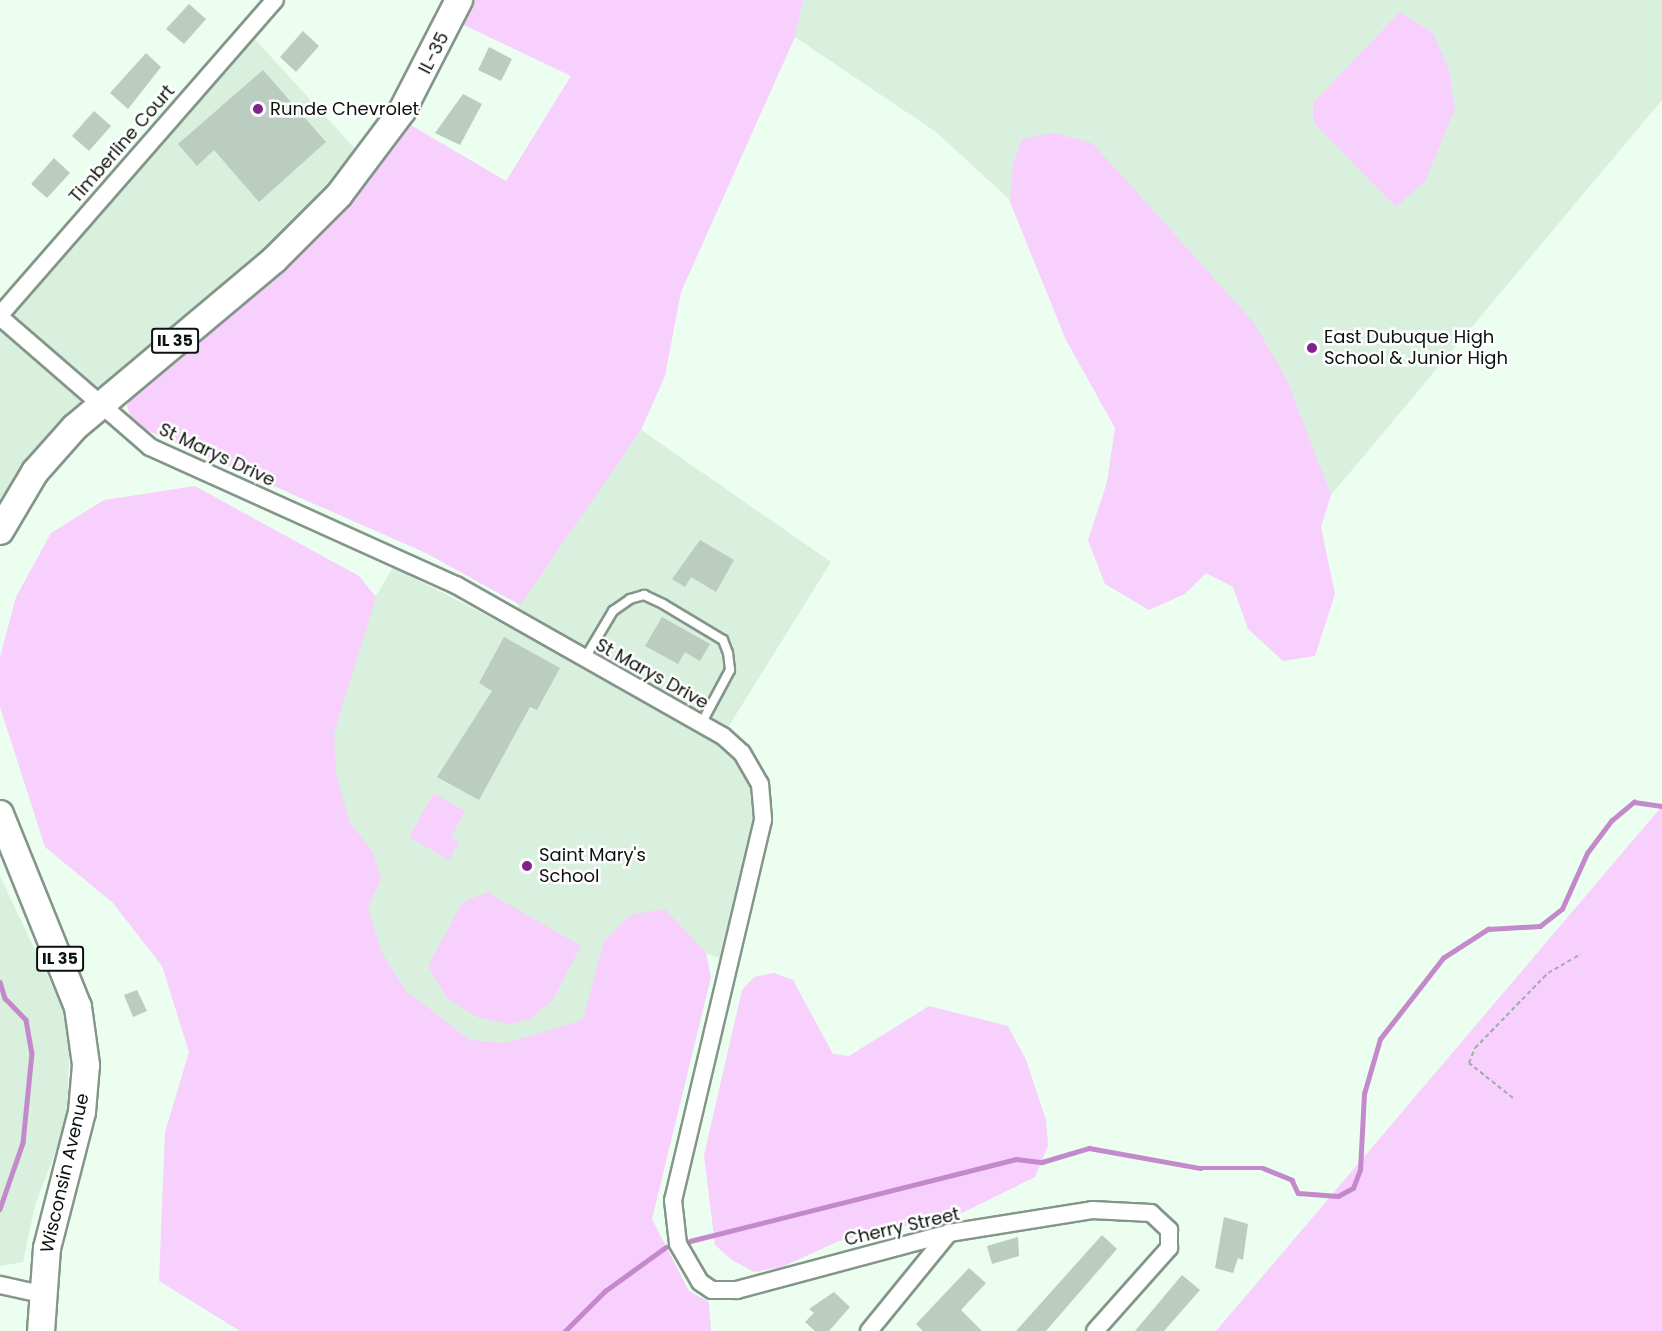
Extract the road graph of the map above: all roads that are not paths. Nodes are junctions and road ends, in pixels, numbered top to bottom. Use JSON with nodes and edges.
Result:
{"nodes":[{"id":1,"x":275,"y":0,"type":"edge"},
{"id":2,"x":459,"y":0,"type":"edge"},
{"id":3,"x":0,"y":316,"type":"edge"},
{"id":4,"x":99,"y":405,"type":"junction"},
{"id":5,"x":0,"y":531,"type":"edge"},
{"id":6,"x":585,"y":658,"type":"junction"},
{"id":7,"x":701,"y":724,"type":"junction"},
{"id":8,"x":0,"y":814,"type":"edge"},
{"id":9,"x":949,"y":1233,"type":"junction"},
{"id":10,"x":676,"y":1234,"type":"joint"},
{"id":11,"x":0,"y":1285,"type":"edge"},
{"id":12,"x":41,"y":1294,"type":"junction"},
{"id":13,"x":41,"y":1331,"type":"edge"},
{"id":14,"x":869,"y":1331,"type":"edge"},
{"id":15,"x":1095,"y":1331,"type":"edge"}],
"edges":[{"from":1,"to":3,"type":"street","name":"Timberline Court"},
{"from":2,"to":4,"type":"main road","name":"IL-35","number":"IL 35"},
{"from":3,"to":4,"type":"street","name":"St Marys Drive"},
{"from":4,"to":5,"type":"main road","number":"IL 35"},
{"from":4,"to":6,"type":"street","name":"St Marys Drive"},
{"from":6,"to":7,"type":"street","name":"St Marys Drive"},
{"from":6,"to":7,"type":"lane"},
{"from":7,"to":10,"type":"street","name":"St Marys Drive"},
{"from":8,"to":12,"type":"main road","name":"Wisconsin Avenue","number":"IL 35"},
{"from":9,"to":10,"type":"street","name":"Cherry Street"},
{"from":9,"to":14,"type":"street"},
{"from":9,"to":15,"type":"street","name":"Cherry Street"},
{"from":11,"to":12,"type":"street"},
{"from":12,"to":13,"type":"main road","name":"Wisconsin Avenue","number":"IL 35"}]}
